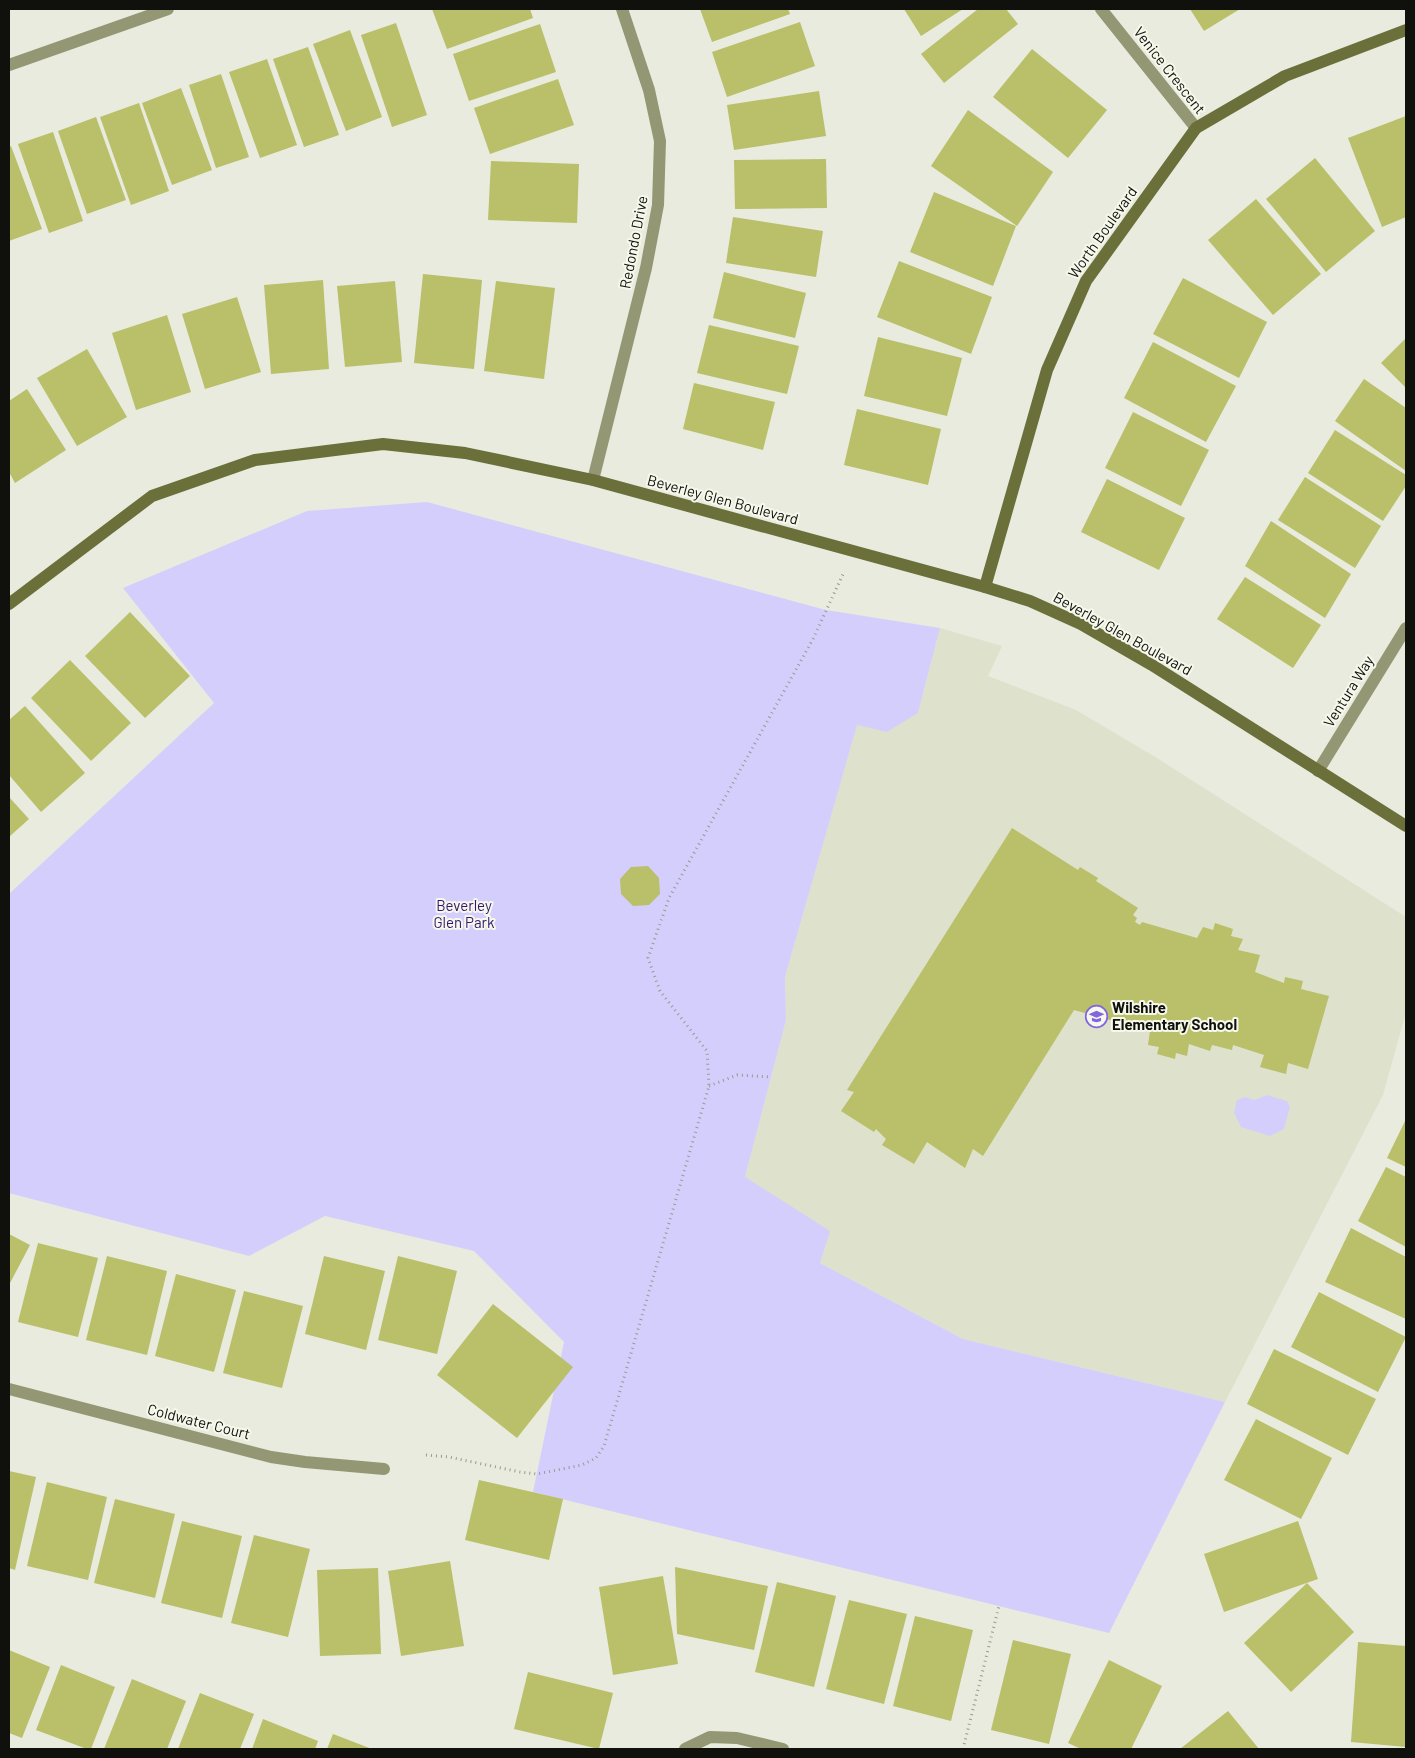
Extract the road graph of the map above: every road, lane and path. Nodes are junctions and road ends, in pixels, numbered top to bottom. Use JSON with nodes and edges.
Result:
{"nodes":[{"id":1,"x":168,"y":9,"type":"edge"},
{"id":2,"x":622,"y":9,"type":"edge"},
{"id":3,"x":1101,"y":9,"type":"edge"},
{"id":4,"x":1406,"y":30,"type":"edge"},
{"id":5,"x":9,"y":65,"type":"edge"},
{"id":6,"x":1196,"y":128,"type":"junction"},
{"id":7,"x":593,"y":480,"type":"junction"},
{"id":8,"x":853,"y":551,"type":"junction"},
{"id":9,"x":985,"y":587,"type":"junction"},
{"id":10,"x":9,"y":604,"type":"edge"},
{"id":11,"x":1406,"y":628,"type":"edge"},
{"id":12,"x":1318,"y":771,"type":"junction"},
{"id":13,"x":1406,"y":826,"type":"edge"},
{"id":14,"x":772,"y":1077,"type":"dead end"},
{"id":15,"x":709,"y":1086,"type":"junction"},
{"id":16,"x":9,"y":1390,"type":"edge"},
{"id":17,"x":426,"y":1455,"type":"dead end"},
{"id":18,"x":384,"y":1469,"type":"dead end"},
{"id":19,"x":999,"y":1606,"type":"dead end"},
{"id":20,"x":686,"y":1749,"type":"edge"},
{"id":21,"x":782,"y":1749,"type":"edge"},
{"id":22,"x":963,"y":1749,"type":"edge"}],
"edges":[{"from":1,"to":5,"type":"street"},
{"from":2,"to":7,"type":"street","name":"Redondo Drive"},
{"from":3,"to":6,"type":"street","name":"Venice Crescent"},
{"from":4,"to":6,"type":"street","name":"Worth Boulevard"},
{"from":6,"to":9,"type":"street","name":"Worth Boulevard"},
{"from":7,"to":8,"type":"street","name":"Beverley Glen Boulevard"},
{"from":7,"to":10,"type":"street","name":"Beverley Glen Boulevard"},
{"from":8,"to":9,"type":"street","name":"Beverley Glen Boulevard"},
{"from":8,"to":15,"type":"path"},
{"from":9,"to":12,"type":"street","name":"Beverley Glen Boulevard"},
{"from":11,"to":12,"type":"street","name":"Ventura Way"},
{"from":12,"to":13,"type":"street","name":"Beverley Glen Boulevard"},
{"from":14,"to":15,"type":"path"},
{"from":15,"to":17,"type":"path"},
{"from":16,"to":18,"type":"street","name":"Coldwater Court"},
{"from":19,"to":22,"type":"path"},
{"from":20,"to":21,"type":"street"}]}
